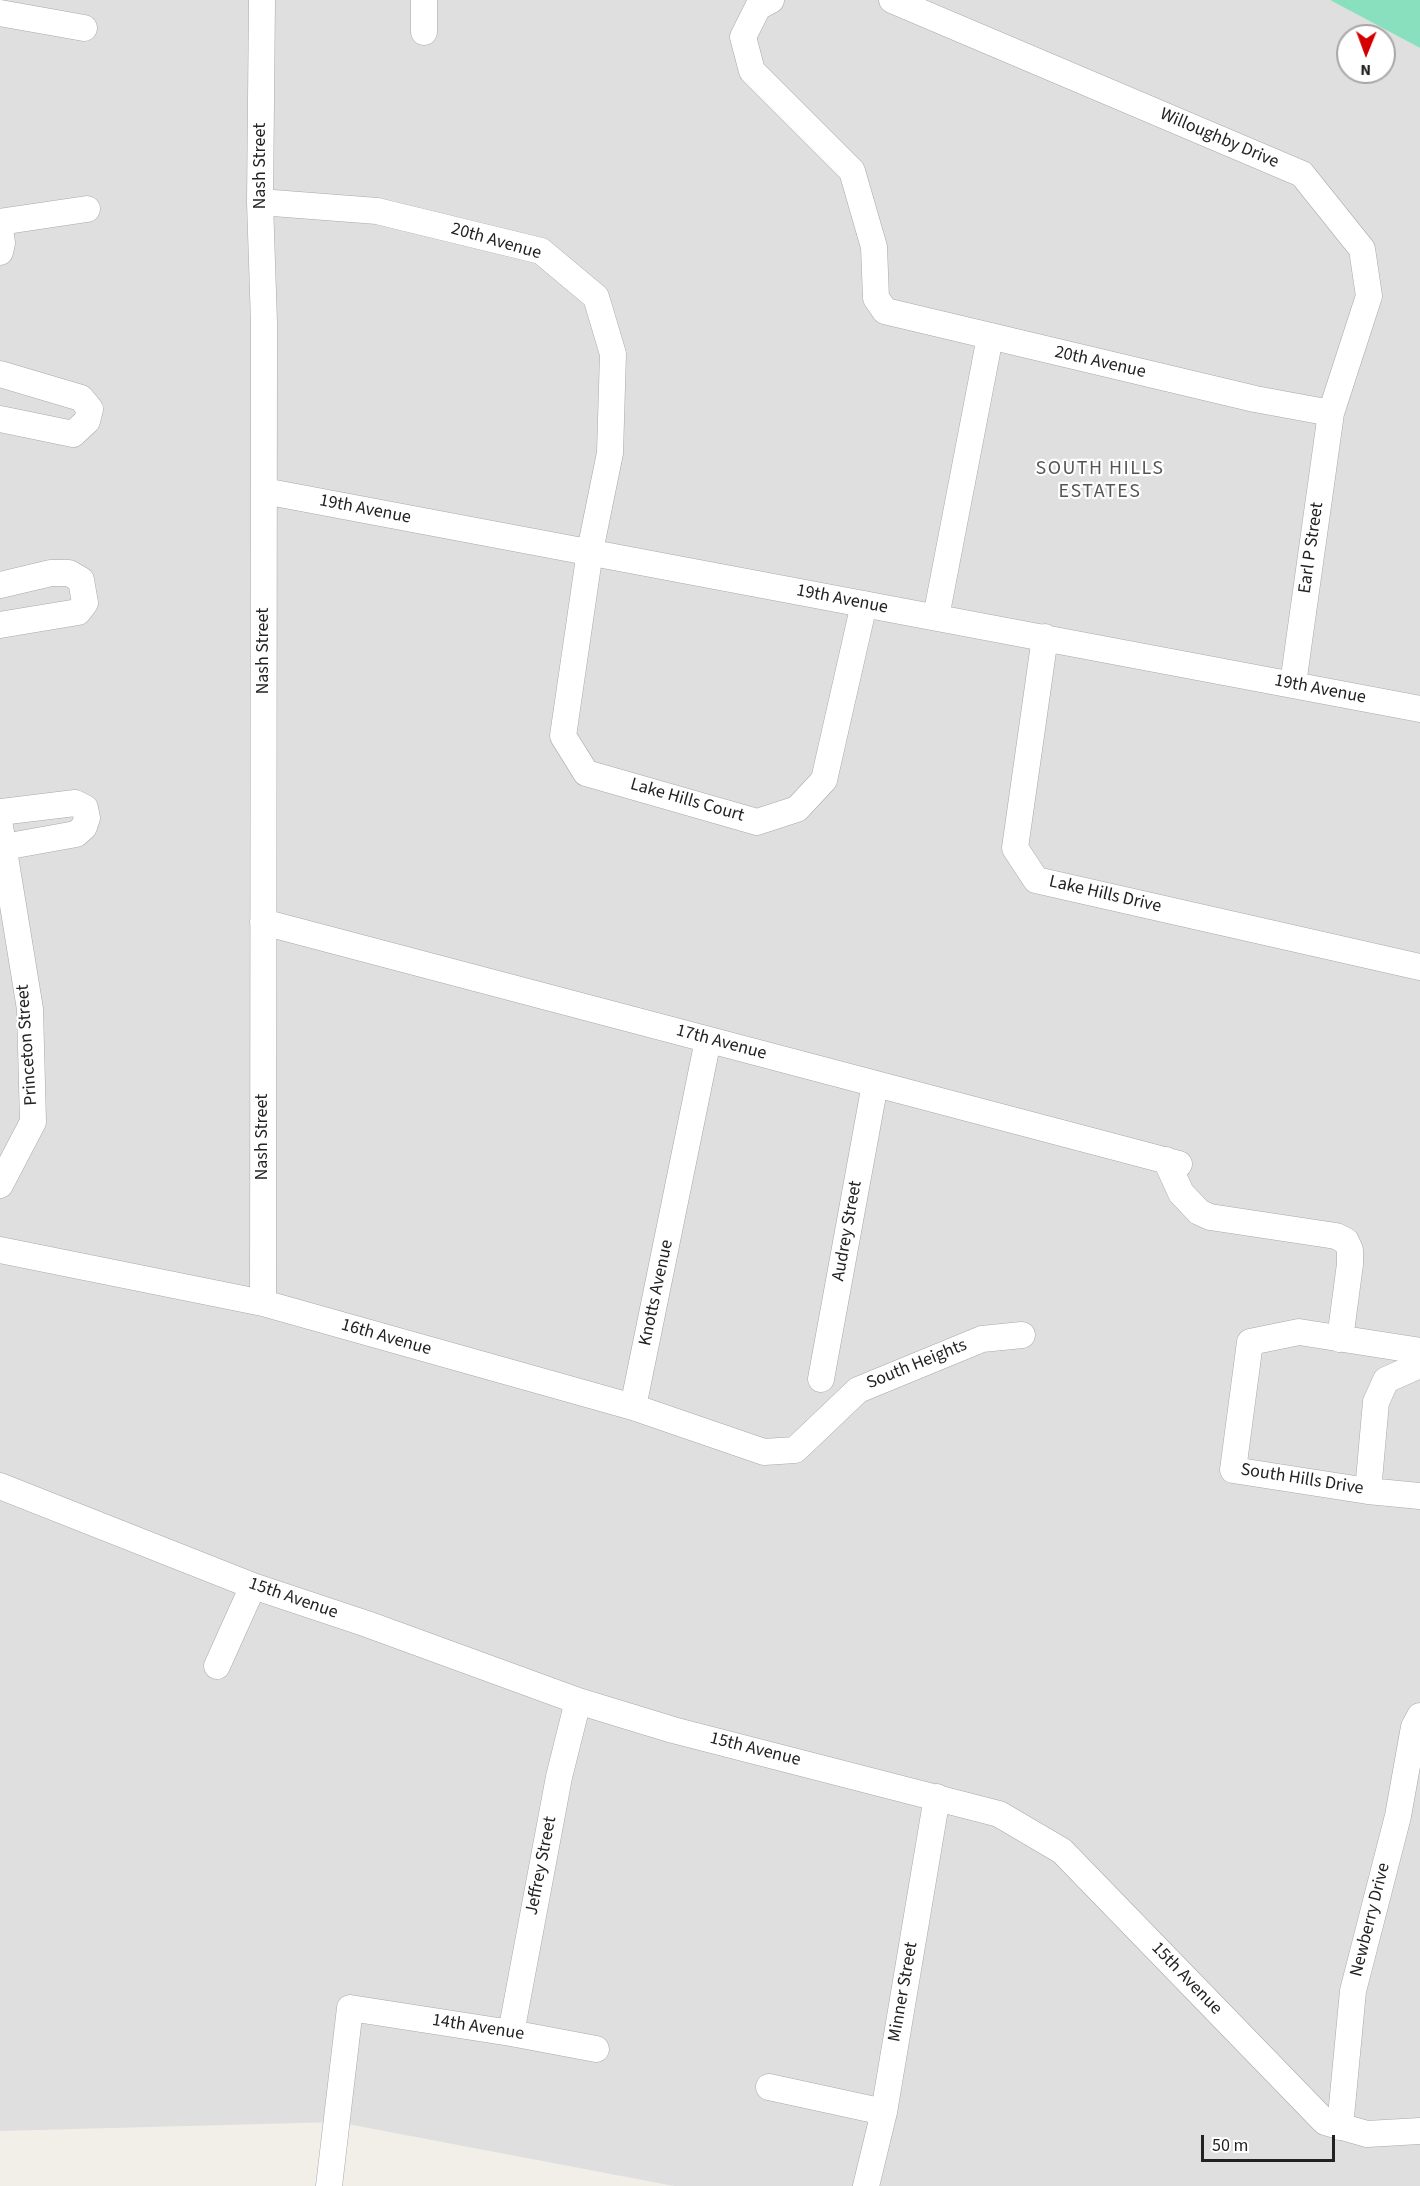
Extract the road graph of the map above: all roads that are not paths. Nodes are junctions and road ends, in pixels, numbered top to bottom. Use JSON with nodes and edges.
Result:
{"nodes":[{"id":1,"x":261,"y":0,"type":"edge"},
{"id":2,"x":424,"y":0,"type":"edge"},
{"id":3,"x":771,"y":0,"type":"edge"},
{"id":4,"x":892,"y":0,"type":"edge"},
{"id":5,"x":0,"y":13,"type":"edge"},
{"id":6,"x":84,"y":28,"type":"dead end"},
{"id":7,"x":424,"y":32,"type":"dead end"},
{"id":8,"x":260,"y":202,"type":"junction"},
{"id":9,"x":87,"y":209,"type":"dead end"},
{"id":10,"x":0,"y":238,"type":"edge"},
{"id":11,"x":990,"y":337,"type":"junction"},
{"id":12,"x":0,"y":374,"type":"edge"},
{"id":13,"x":1331,"y":413,"type":"junction"},
{"id":14,"x":0,"y":419,"type":"edge"},
{"id":15,"x":264,"y":491,"type":"junction"},
{"id":16,"x":590,"y":551,"type":"junction"},
{"id":17,"x":0,"y":585,"type":"edge"},
{"id":18,"x":864,"y":604,"type":"junction"},
{"id":19,"x":936,"y":617,"type":"junction"},
{"id":20,"x":0,"y":625,"type":"edge"},
{"id":21,"x":1045,"y":637,"type":"junction"},
{"id":22,"x":1293,"y":684,"type":"junction"},
{"id":23,"x":1420,"y":709,"type":"edge"},
{"id":24,"x":0,"y":812,"type":"edge"},
{"id":25,"x":2,"y":837,"type":"edge"},
{"id":26,"x":263,"y":922,"type":"junction"},
{"id":27,"x":1420,"y":967,"type":"edge"},
{"id":28,"x":708,"y":1040,"type":"junction"},
{"id":29,"x":875,"y":1084,"type":"junction"},
{"id":30,"x":0,"y":1185,"type":"edge"},
{"id":31,"x":0,"y":1250,"type":"edge"},
{"id":32,"x":262,"y":1303,"type":"junction"},
{"id":33,"x":1022,"y":1335,"type":"dead end"},
{"id":34,"x":1340,"y":1339,"type":"junction"},
{"id":35,"x":1420,"y":1351,"type":"edge"},
{"id":36,"x":1420,"y":1365,"type":"edge"},
{"id":37,"x":821,"y":1379,"type":"dead end"},
{"id":38,"x":633,"y":1407,"type":"junction"},
{"id":39,"x":764,"y":1452,"type":"joint"},
{"id":40,"x":0,"y":1486,"type":"edge"},
{"id":41,"x":1368,"y":1491,"type":"junction"},
{"id":42,"x":1420,"y":1496,"type":"edge"},
{"id":43,"x":253,"y":1586,"type":"junction"},
{"id":44,"x":217,"y":1666,"type":"dead end"},
{"id":45,"x":578,"y":1701,"type":"junction"},
{"id":46,"x":1420,"y":1716,"type":"edge"},
{"id":47,"x":937,"y":1797,"type":"junction"},
{"id":48,"x":1409,"y":1815,"type":"edge"},
{"id":49,"x":511,"y":2033,"type":"junction"},
{"id":50,"x":596,"y":2049,"type":"dead end"},
{"id":51,"x":769,"y":2087,"type":"dead end"},
{"id":52,"x":884,"y":2112,"type":"junction"},
{"id":53,"x":1340,"y":2127,"type":"junction"},
{"id":54,"x":1420,"y":2131,"type":"edge"},
{"id":55,"x":329,"y":2186,"type":"edge"},
{"id":56,"x":866,"y":2186,"type":"edge"}],
"edges":[{"from":1,"to":8,"type":"street","name":"Nash Street"},
{"from":2,"to":7,"type":"street"},
{"from":3,"to":11,"type":"street","name":"20th Avenue"},
{"from":4,"to":13,"type":"street","name":"Willoughby Drive"},
{"from":5,"to":6,"type":"street"},
{"from":8,"to":15,"type":"street","name":"Nash Street"},
{"from":8,"to":16,"type":"street","name":"20th Avenue"},
{"from":9,"to":10,"type":"street"},
{"from":11,"to":13,"type":"street","name":"20th Avenue"},
{"from":11,"to":19,"type":"street"},
{"from":12,"to":14,"type":"street"},
{"from":13,"to":22,"type":"street","name":"Earl P Street"},
{"from":15,"to":16,"type":"street","name":"19th Avenue"},
{"from":15,"to":26,"type":"street","name":"Nash Street"},
{"from":16,"to":18,"type":"street","name":"19th Avenue"},
{"from":16,"to":18,"type":"street","name":"Lake Hills Court"},
{"from":17,"to":20,"type":"street"},
{"from":18,"to":19,"type":"street","name":"19th Avenue"},
{"from":19,"to":21,"type":"street","name":"19th Avenue"},
{"from":21,"to":22,"type":"street","name":"19th Avenue"},
{"from":21,"to":27,"type":"street","name":"Lake Hills Drive"},
{"from":22,"to":23,"type":"street","name":"19th Avenue"},
{"from":24,"to":25,"type":"street"},
{"from":25,"to":30,"type":"street","name":"Princeton Street"},
{"from":26,"to":28,"type":"street","name":"17th Avenue"},
{"from":26,"to":32,"type":"street","name":"Nash Street"},
{"from":28,"to":29,"type":"street","name":"17th Avenue"},
{"from":28,"to":38,"type":"street","name":"Knotts Avenue"},
{"from":29,"to":34,"type":"street","name":"17th Avenue"},
{"from":29,"to":37,"type":"street","name":"Audrey Street"},
{"from":31,"to":32,"type":"street","name":"16th Avenue"},
{"from":32,"to":38,"type":"street","name":"16th Avenue"},
{"from":33,"to":39,"type":"street","name":"South Heights"},
{"from":34,"to":35,"type":"street","name":"South Hills Drive"},
{"from":34,"to":41,"type":"street","name":"South Hills Drive"},
{"from":36,"to":41,"type":"street"},
{"from":38,"to":39,"type":"street","name":"16th Avenue"},
{"from":40,"to":43,"type":"street","name":"15th Avenue"},
{"from":41,"to":42,"type":"street","name":"South Hills Drive"},
{"from":43,"to":44,"type":"street"},
{"from":43,"to":45,"type":"street","name":"15th Avenue"},
{"from":45,"to":47,"type":"street","name":"15th Avenue"},
{"from":45,"to":49,"type":"street","name":"Jeffrey Street"},
{"from":46,"to":48,"type":"street","name":"Newberry Drive"},
{"from":47,"to":52,"type":"street","name":"Minner Street"},
{"from":47,"to":53,"type":"street","name":"15th Avenue"},
{"from":48,"to":53,"type":"street","name":"Newberry Drive"},
{"from":49,"to":50,"type":"street","name":"14th Avenue"},
{"from":49,"to":55,"type":"street","name":"14th Avenue"},
{"from":51,"to":52,"type":"street"},
{"from":52,"to":56,"type":"street","name":"Minner Street"},
{"from":53,"to":54,"type":"street","name":"15th Avenue"}]}
